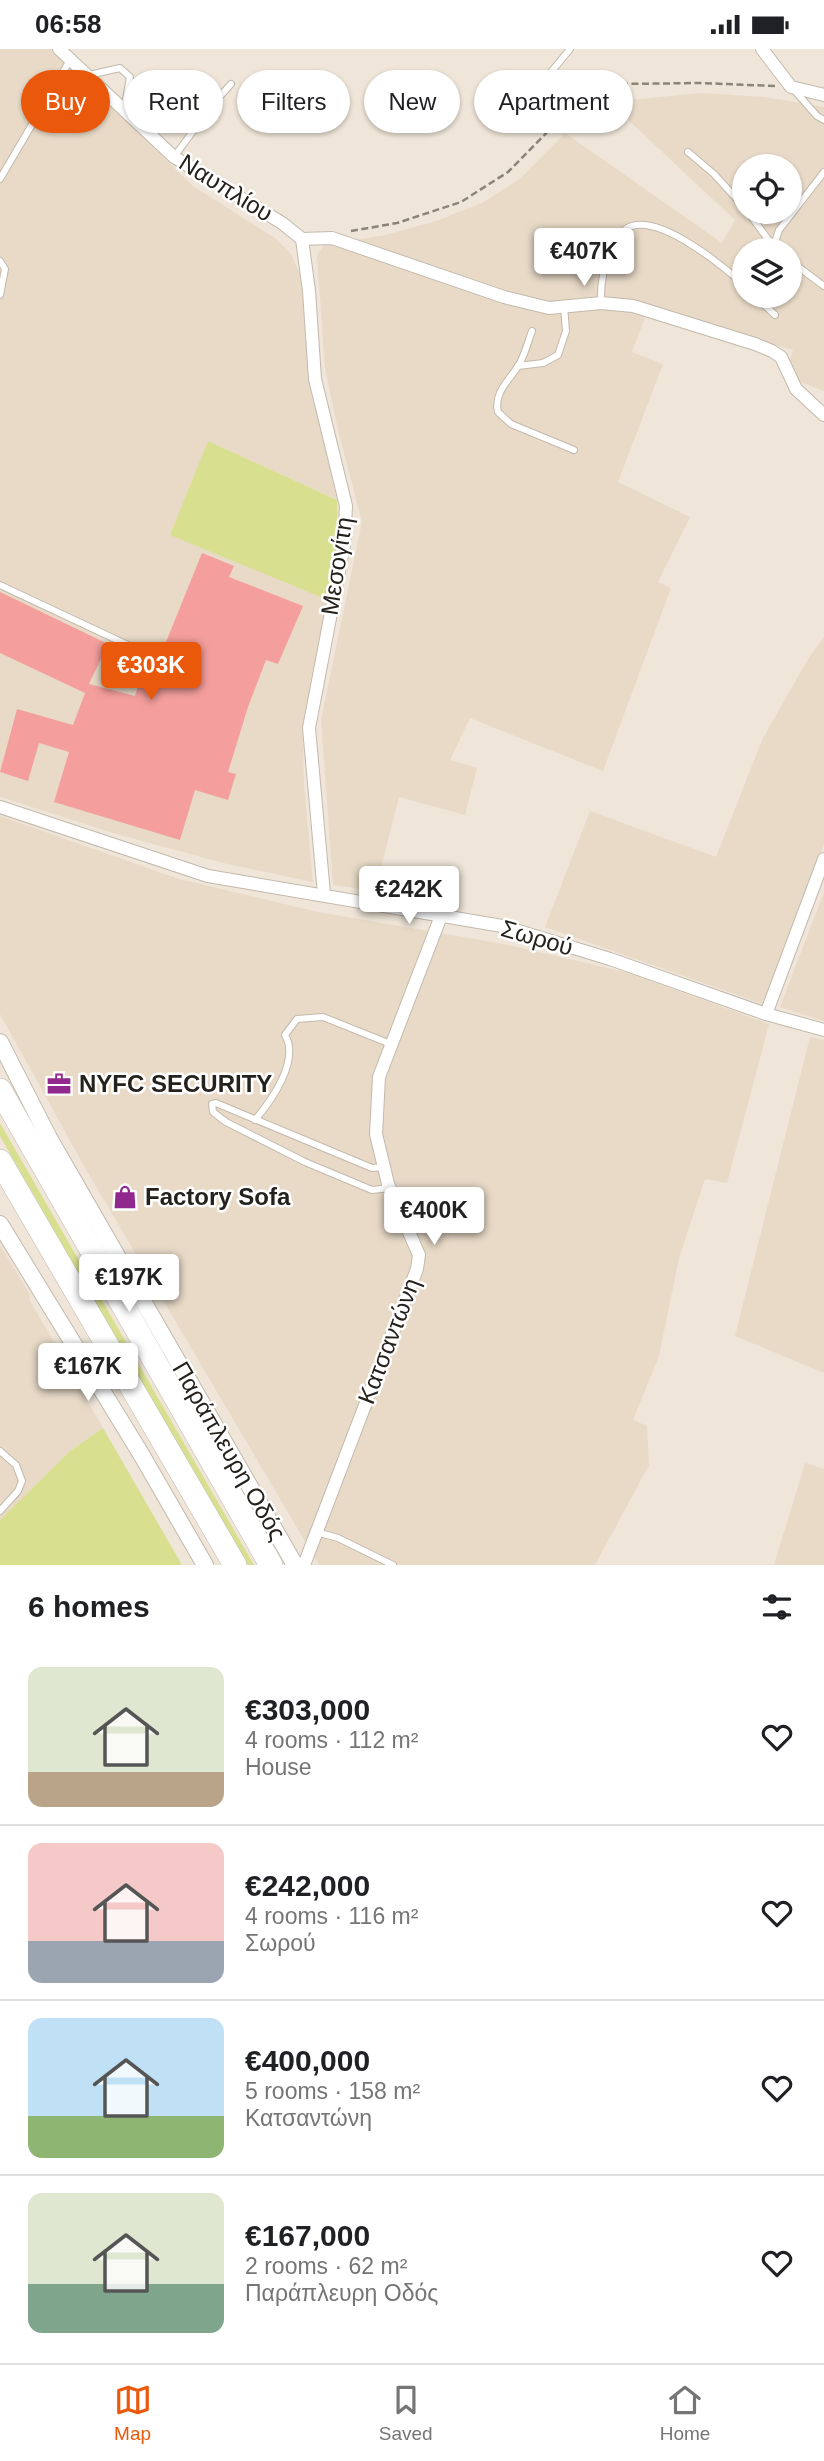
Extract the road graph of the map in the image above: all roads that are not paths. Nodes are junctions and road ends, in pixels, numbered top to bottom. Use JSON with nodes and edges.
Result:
{"nodes":[{"id":1,"x":59,"y":49,"type":"edge"},
{"id":2,"x":570,"y":49,"type":"edge"},
{"id":3,"x":762,"y":49,"type":"edge"},
{"id":4,"x":70,"y":59,"type":"junction"},
{"id":5,"x":82,"y":70,"type":"edge"},
{"id":6,"x":553,"y":70,"type":"edge"},
{"id":7,"x":231,"y":84,"type":"dead end"},
{"id":8,"x":791,"y":87,"type":"junction"},
{"id":9,"x":824,"y":95,"type":"edge"},
{"id":10,"x":110,"y":97,"type":"edge"},
{"id":11,"x":124,"y":110,"type":"edge"},
{"id":12,"x":824,"y":120,"type":"edge"},
{"id":13,"x":148,"y":133,"type":"edge"},
{"id":14,"x":688,"y":152,"type":"dead end"},
{"id":15,"x":174,"y":157,"type":"junction"},
{"id":16,"x":824,"y":172,"type":"edge"},
{"id":17,"x":0,"y":179,"type":"edge"},
{"id":18,"x":732,"y":194,"type":"edge"},
{"id":19,"x":777,"y":238,"type":"edge"},
{"id":20,"x":302,"y":239,"type":"junction"},
{"id":21,"x":0,"y":261,"type":"edge"},
{"id":22,"x":802,"y":270,"type":"edge"},
{"id":23,"x":732,"y":274,"type":"edge"},
{"id":24,"x":824,"y":286,"type":"edge"},
{"id":25,"x":0,"y":295,"type":"edge"},
{"id":26,"x":601,"y":303,"type":"junction"},
{"id":27,"x":564,"y":306,"type":"junction"},
{"id":28,"x":768,"y":308,"type":"edge"},
{"id":29,"x":775,"y":315,"type":"dead end"},
{"id":30,"x":532,"y":331,"type":"dead end"},
{"id":31,"x":518,"y":366,"type":"junction"},
{"id":32,"x":824,"y":415,"type":"edge"},
{"id":33,"x":574,"y":450,"type":"dead end"},
{"id":34,"x":0,"y":585,"type":"edge"},
{"id":35,"x":132,"y":647,"type":"dead end"},
{"id":36,"x":0,"y":807,"type":"edge"},
{"id":37,"x":824,"y":859,"type":"edge"},
{"id":38,"x":324,"y":894,"type":"junction"},
{"id":39,"x":440,"y":916,"type":"junction"},
{"id":40,"x":766,"y":1014,"type":"junction"},
{"id":41,"x":824,"y":1030,"type":"edge"},
{"id":42,"x":0,"y":1042,"type":"edge"},
{"id":43,"x":393,"y":1045,"type":"junction"},
{"id":44,"x":0,"y":1090,"type":"edge"},
{"id":45,"x":255,"y":1120,"type":"junction"},
{"id":46,"x":0,"y":1161,"type":"edge"},
{"id":47,"x":384,"y":1167,"type":"junction"},
{"id":48,"x":390,"y":1188,"type":"junction"},
{"id":49,"x":0,"y":1224,"type":"edge"},
{"id":50,"x":0,"y":1451,"type":"edge"},
{"id":51,"x":0,"y":1511,"type":"edge"},
{"id":52,"x":316,"y":1532,"type":"junction"},
{"id":53,"x":205,"y":1565,"type":"edge"},
{"id":54,"x":235,"y":1565,"type":"edge"},
{"id":55,"x":271,"y":1565,"type":"edge"},
{"id":56,"x":295,"y":1565,"type":"edge"},
{"id":57,"x":304,"y":1565,"type":"edge"},
{"id":58,"x":393,"y":1565,"type":"edge"}],
"edges":[{"from":1,"to":4,"type":"street","name":"Ναυπλίου"},
{"from":2,"to":6,"type":"lane"},
{"from":3,"to":8,"type":"street"},
{"from":4,"to":5,"type":"street","name":"Ναυπλίου"},
{"from":4,"to":17,"type":"lane"},
{"from":7,"to":15,"type":"lane"},
{"from":8,"to":9,"type":"street"},
{"from":8,"to":12,"type":"lane"},
{"from":10,"to":11,"type":"street","name":"Ναυπλίου"},
{"from":13,"to":15,"type":"street","name":"Ναυπλίου"},
{"from":14,"to":18,"type":"lane"},
{"from":15,"to":20,"type":"street","name":"Ναυπλίου"},
{"from":16,"to":19,"type":"lane"},
{"from":20,"to":27,"type":"street"},
{"from":20,"to":38,"type":"street","name":"Μεσογίτη"},
{"from":21,"to":25,"type":"lane"},
{"from":22,"to":24,"type":"lane"},
{"from":23,"to":26,"type":"lane"},
{"from":26,"to":27,"type":"street"},
{"from":26,"to":32,"type":"street"},
{"from":27,"to":31,"type":"lane"},
{"from":28,"to":29,"type":"lane"},
{"from":30,"to":31,"type":"lane"},
{"from":31,"to":33,"type":"lane"},
{"from":34,"to":35,"type":"lane"},
{"from":36,"to":38,"type":"street","name":"Σωρού"},
{"from":37,"to":40,"type":"street"},
{"from":38,"to":39,"type":"street","name":"Σωρού"},
{"from":39,"to":40,"type":"street","name":"Σωρού"},
{"from":39,"to":43,"type":"street","name":"Κατσαντώνη"},
{"from":40,"to":41,"type":"street","name":"Σωρού"},
{"from":42,"to":56,"type":"street","name":"Παράπλευρη Οδός"},
{"from":43,"to":45,"type":"lane"},
{"from":43,"to":47,"type":"street","name":"Κατσαντώνη"},
{"from":44,"to":55,"type":"highway"},
{"from":45,"to":47,"type":"lane"},
{"from":45,"to":48,"type":"lane"},
{"from":46,"to":54,"type":"highway"},
{"from":47,"to":48,"type":"street","name":"Κατσαντώνη"},
{"from":48,"to":52,"type":"street","name":"Κατσαντώνη"},
{"from":49,"to":53,"type":"street"},
{"from":50,"to":51,"type":"lane"},
{"from":52,"to":57,"type":"street","name":"Κατσαντώνη"},
{"from":52,"to":58,"type":"lane"}]}
